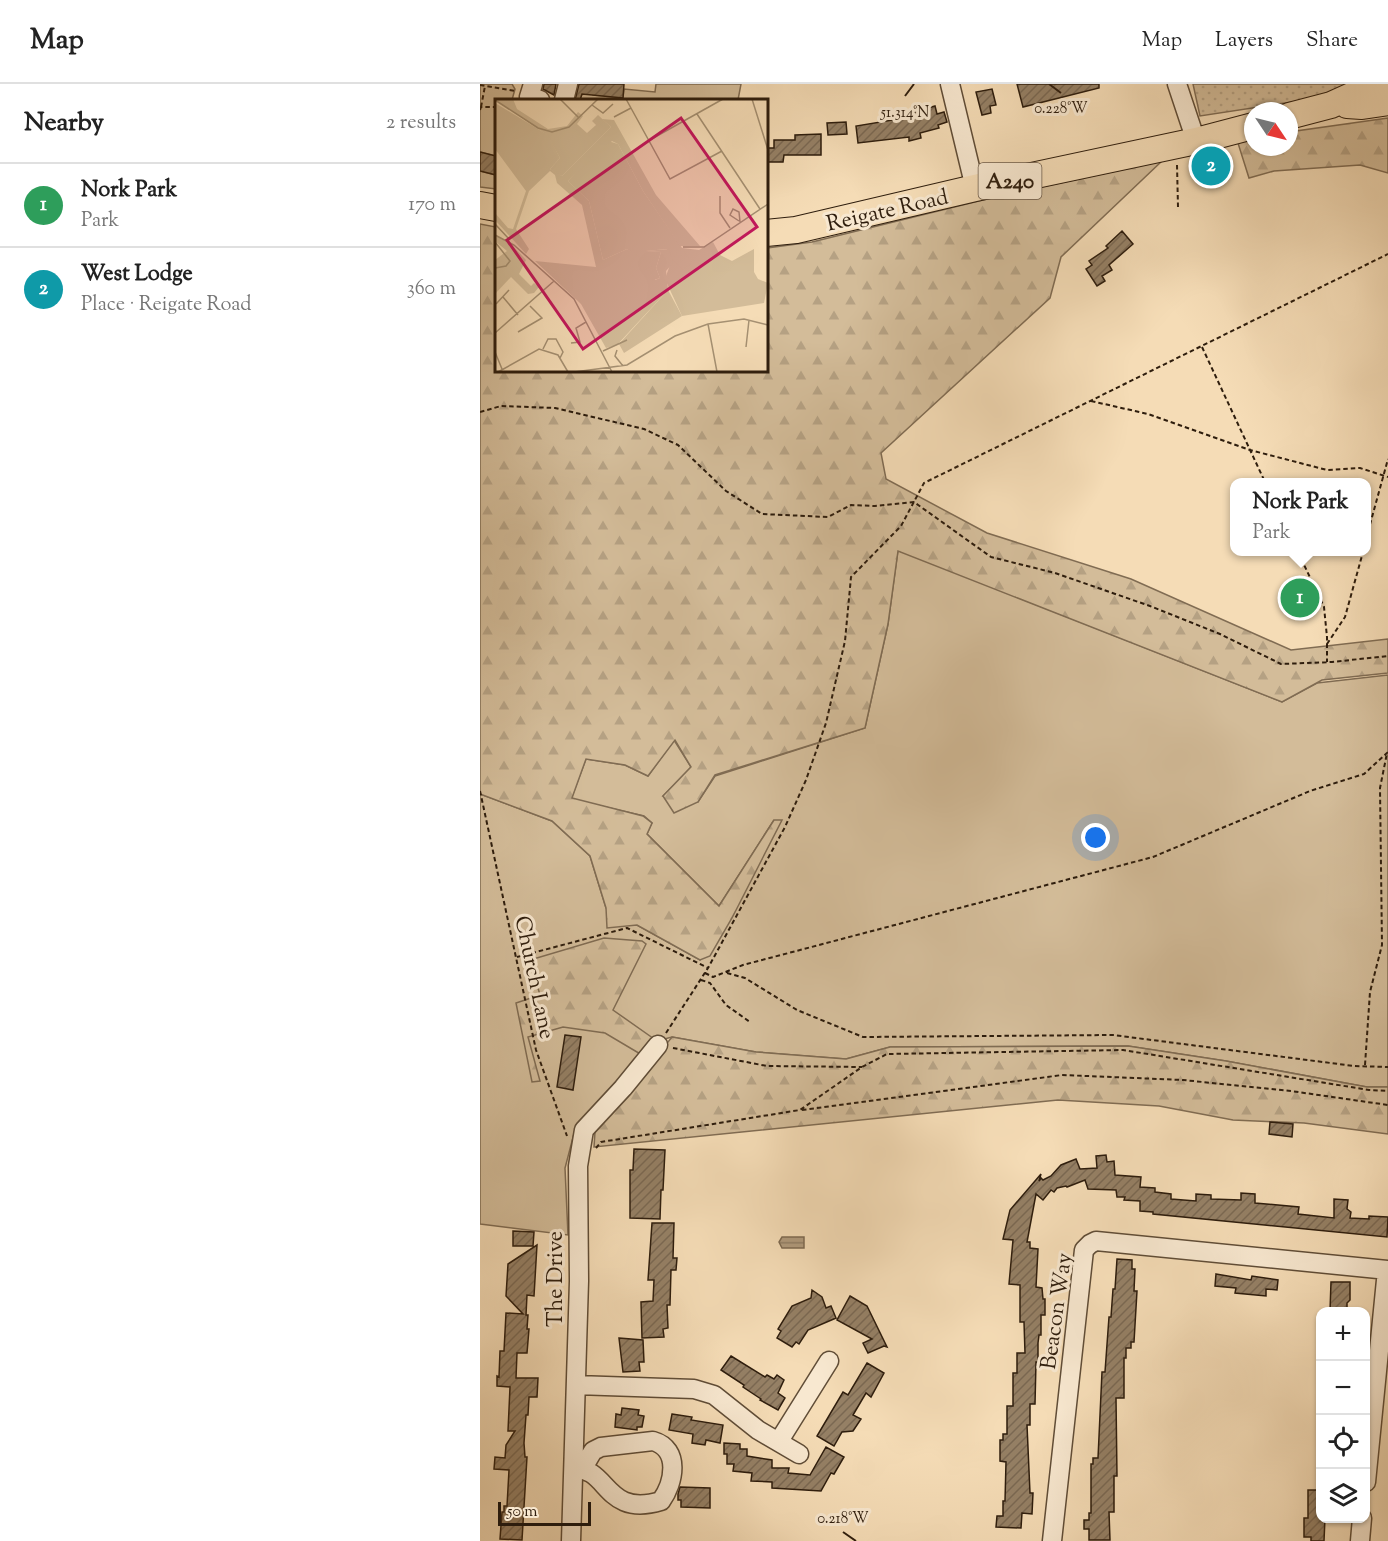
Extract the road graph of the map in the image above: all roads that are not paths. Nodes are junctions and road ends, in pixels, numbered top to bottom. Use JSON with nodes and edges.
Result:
{"nodes":[{"id":1,"x":568,"y":84,"type":"edge"},
{"id":2,"x":950,"y":84,"type":"edge"},
{"id":3,"x":1177,"y":84,"type":"edge"},
{"id":4,"x":1378,"y":84,"type":"edge"},
{"id":5,"x":564,"y":99,"type":"edge"},
{"id":6,"x":1388,"y":102,"type":"edge"},
{"id":7,"x":1331,"y":105,"type":"junction"},
{"id":8,"x":1298,"y":114,"type":"edge"},
{"id":9,"x":1244,"y":128,"type":"edge"},
{"id":10,"x":1196,"y":141,"type":"junction"},
{"id":11,"x":975,"y":188,"type":"junction"},
{"id":12,"x":480,"y":205,"type":"edge"},
{"id":13,"x":495,"y":208,"type":"edge"},
{"id":14,"x":768,"y":233,"type":"edge"},
{"id":15,"x":658,"y":1045,"type":"road end"},
{"id":16,"x":1387,"y":1270,"type":"edge"},
{"id":17,"x":830,"y":1358,"type":"dead end"},
{"id":18,"x":576,"y":1385,"type":"junction"},
{"id":19,"x":779,"y":1441,"type":"junction"},
{"id":20,"x":799,"y":1454,"type":"dead end"},
{"id":21,"x":578,"y":1468,"type":"junction"},
{"id":22,"x":1366,"y":1469,"type":"edge"},
{"id":23,"x":1362,"y":1523,"type":"edge"},
{"id":24,"x":571,"y":1541,"type":"edge"},
{"id":25,"x":1052,"y":1541,"type":"edge"},
{"id":26,"x":1360,"y":1541,"type":"edge"}],
"edges":[{"from":1,"to":5,"type":"street"},
{"from":2,"to":11,"type":"street"},
{"from":3,"to":10,"type":"street"},
{"from":4,"to":7,"type":"highway"},
{"from":6,"to":7,"type":"highway"},
{"from":7,"to":8,"type":"highway"},
{"from":9,"to":10,"type":"highway","name":"Reigate Road","number":"A240"},
{"from":10,"to":11,"type":"highway","name":"Reigate Road","number":"A240"},
{"from":11,"to":14,"type":"highway","name":"Reigate Road","number":"A240"},
{"from":12,"to":13,"type":"highway"},
{"from":15,"to":18,"type":"street","name":"The Drive"},
{"from":16,"to":22,"type":"street"},
{"from":16,"to":25,"type":"street","name":"Beacon Way"},
{"from":17,"to":19,"type":"street"},
{"from":18,"to":19,"type":"street"},
{"from":18,"to":21,"type":"street","name":"The Drive"},
{"from":19,"to":20,"type":"street"},
{"from":21,"to":21,"type":"street"},
{"from":21,"to":24,"type":"street","name":"The Drive"},
{"from":23,"to":26,"type":"street"}]}
